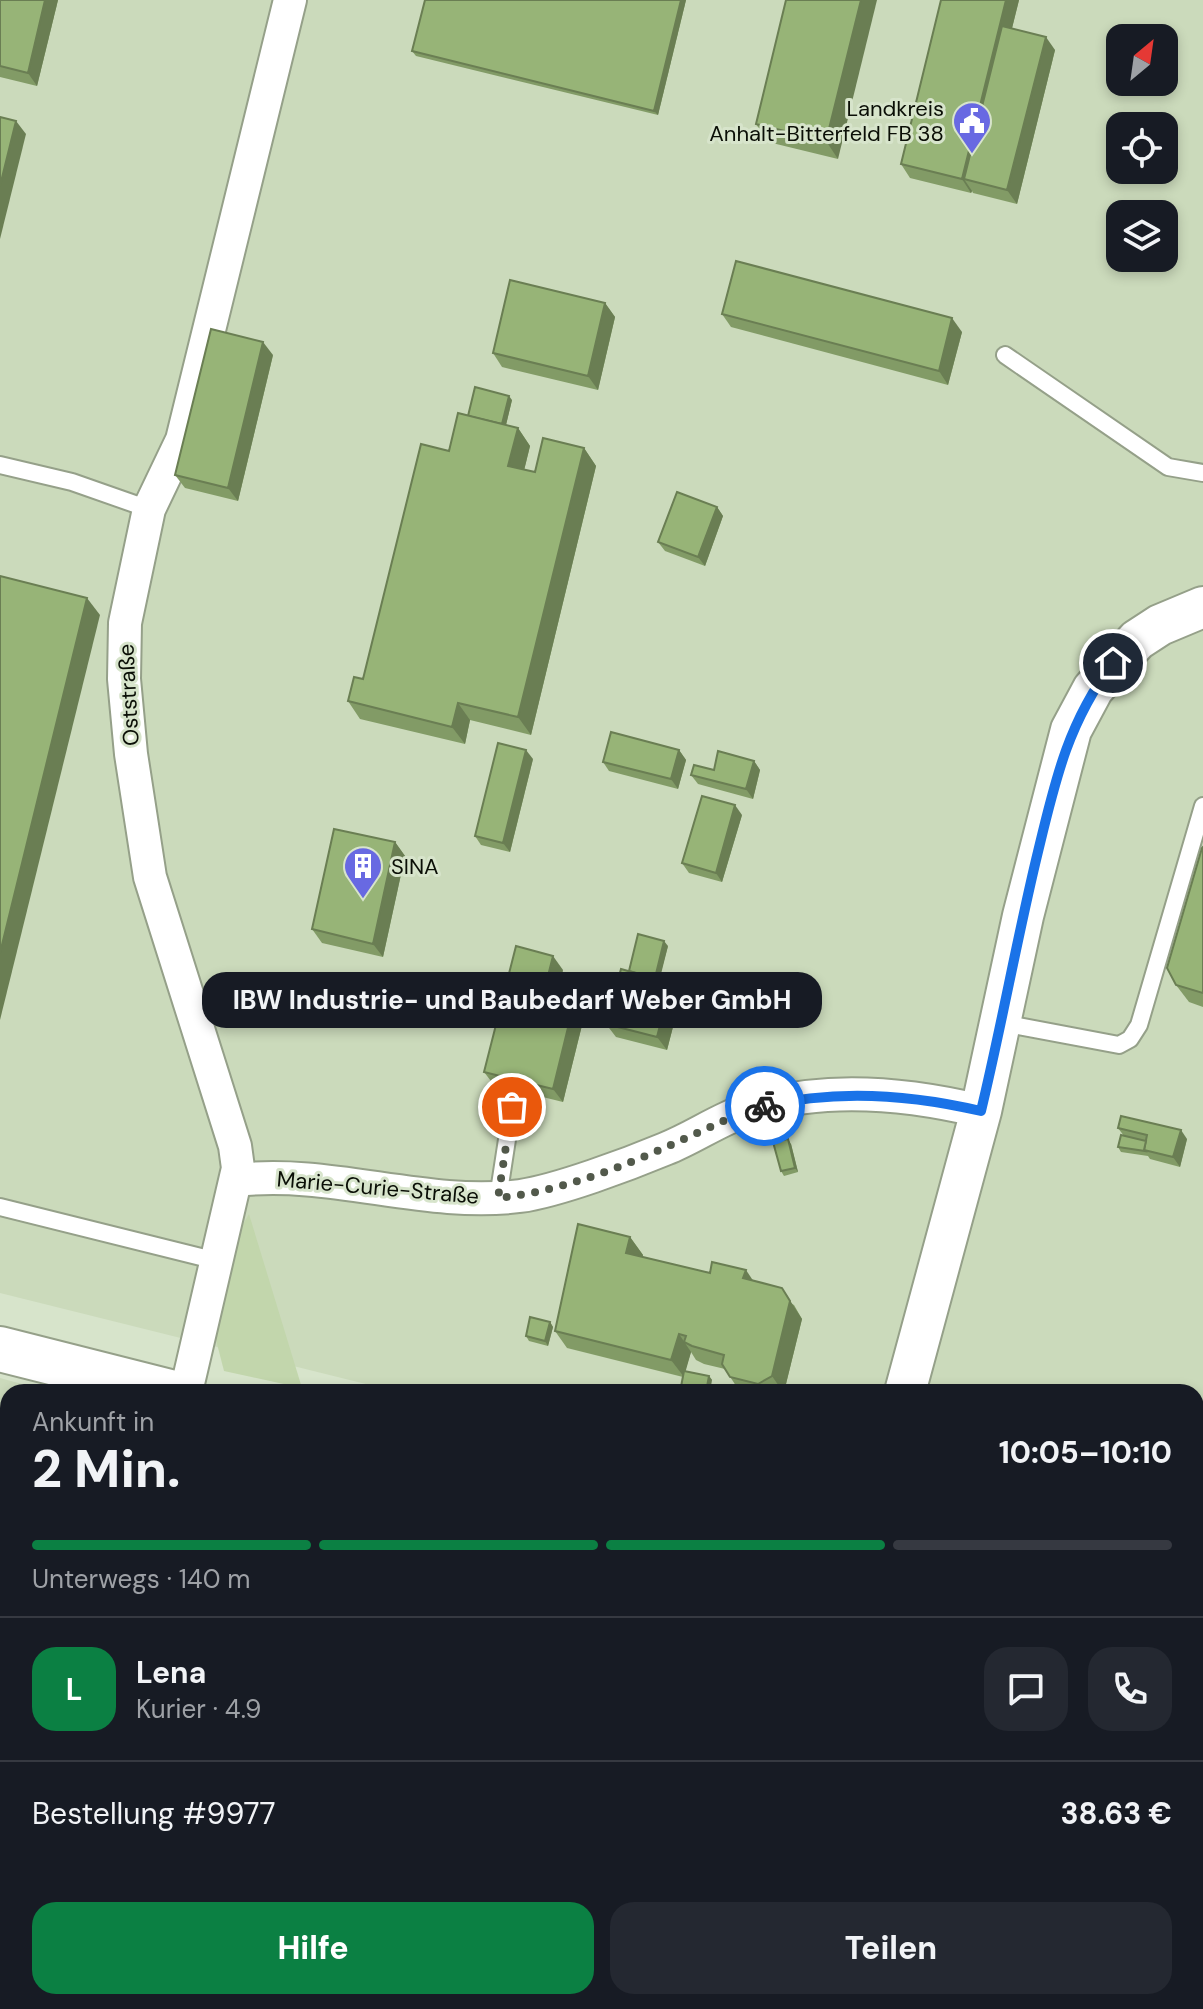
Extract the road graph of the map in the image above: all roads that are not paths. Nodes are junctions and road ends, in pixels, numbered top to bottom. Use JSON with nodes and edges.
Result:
{"nodes":[{"id":1,"x":290,"y":0,"type":"edge"},
{"id":2,"x":1005,"y":355,"type":"dead end"},
{"id":3,"x":0,"y":465,"type":"edge"},
{"id":4,"x":1203,"y":473,"type":"edge"},
{"id":5,"x":149,"y":509,"type":"junction"},
{"id":6,"x":1203,"y":607,"type":"edge"},
{"id":7,"x":1203,"y":806,"type":"edge"},
{"id":8,"x":1002,"y":1023,"type":"junction"},
{"id":9,"x":512,"y":1107,"type":"dead end"},
{"id":10,"x":981,"y":1111,"type":"junction"},
{"id":11,"x":237,"y":1180,"type":"junction"},
{"id":12,"x":498,"y":1198,"type":"junction"},
{"id":13,"x":0,"y":1207,"type":"edge"},
{"id":14,"x":217,"y":1261,"type":"junction"},
{"id":15,"x":0,"y":1349,"type":"edge"},
{"id":16,"x":138,"y":1384,"type":"edge"},
{"id":17,"x":188,"y":1384,"type":"edge"},
{"id":18,"x":907,"y":1384,"type":"edge"}],
"edges":[{"from":1,"to":5,"type":"street","name":"Oststraße"},
{"from":2,"to":4,"type":"lane"},
{"from":3,"to":5,"type":"lane"},
{"from":5,"to":11,"type":"street","name":"Oststraße"},
{"from":6,"to":8,"type":"street"},
{"from":7,"to":8,"type":"lane"},
{"from":8,"to":10,"type":"street"},
{"from":9,"to":12,"type":"lane"},
{"from":10,"to":12,"type":"street","name":"Marie-Curie-Straße"},
{"from":10,"to":18,"type":"street"},
{"from":11,"to":12,"type":"street","name":"Marie-Curie-Straße"},
{"from":11,"to":14,"type":"street","name":"Oststraße"},
{"from":13,"to":14,"type":"lane"},
{"from":14,"to":17,"type":"street","name":"Oststraße"},
{"from":15,"to":16,"type":"main road"}]}
